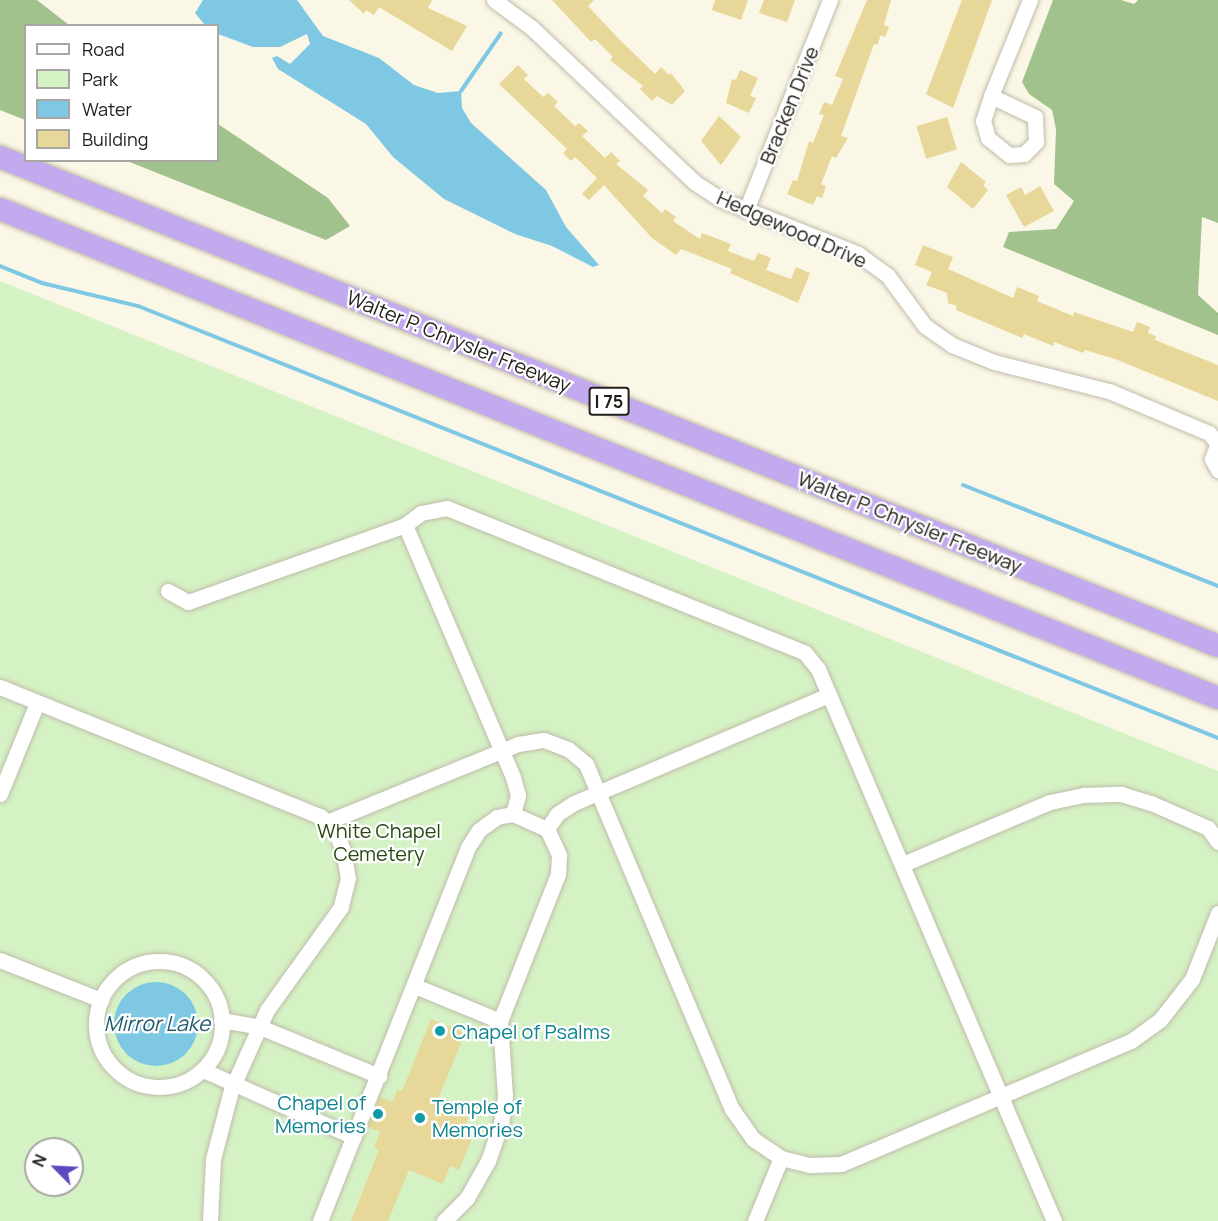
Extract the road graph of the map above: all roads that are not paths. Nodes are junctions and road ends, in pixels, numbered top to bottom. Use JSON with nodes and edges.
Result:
{"nodes":[{"id":1,"x":494,"y":0,"type":"edge"},
{"id":2,"x":830,"y":0,"type":"edge"},
{"id":3,"x":1030,"y":0,"type":"edge"},
{"id":4,"x":991,"y":96,"type":"dead end"},
{"id":5,"x":0,"y":157,"type":"edge"},
{"id":6,"x":0,"y":209,"type":"edge"},
{"id":7,"x":746,"y":210,"type":"junction"},
{"id":8,"x":1217,"y":443,"type":"edge"},
{"id":9,"x":1218,"y":470,"type":"edge"},
{"id":10,"x":405,"y":525,"type":"junction"},
{"id":11,"x":168,"y":591,"type":"dead end"},
{"id":12,"x":1218,"y":646,"type":"edge"},
{"id":13,"x":0,"y":687,"type":"edge"},
{"id":14,"x":829,"y":695,"type":"junction"},
{"id":15,"x":1218,"y":698,"type":"edge"},
{"id":16,"x":37,"y":703,"type":"junction"},
{"id":17,"x":501,"y":752,"type":"junction"},
{"id":18,"x":599,"y":792,"type":"junction"},
{"id":19,"x":0,"y":794,"type":"edge"},
{"id":20,"x":513,"y":814,"type":"junction"},
{"id":21,"x":327,"y":822,"type":"junction"},
{"id":22,"x":547,"y":829,"type":"junction"},
{"id":23,"x":1218,"y":842,"type":"edge"},
{"id":24,"x":903,"y":864,"type":"junction"},
{"id":25,"x":1218,"y":913,"type":"edge"},
{"id":26,"x":0,"y":960,"type":"edge"},
{"id":27,"x":415,"y":986,"type":"junction"},
{"id":28,"x":101,"y":1000,"type":"junction"},
{"id":29,"x":221,"y":1020,"type":"junction"},
{"id":30,"x":501,"y":1021,"type":"junction"},
{"id":31,"x":260,"y":1027,"type":"junction"},
{"id":32,"x":203,"y":1070,"type":"junction"},
{"id":33,"x":379,"y":1076,"type":"junction"},
{"id":34,"x":233,"y":1086,"type":"junction"},
{"id":35,"x":998,"y":1094,"type":"junction"},
{"id":36,"x":354,"y":1137,"type":"junction"},
{"id":37,"x":781,"y":1158,"type":"junction"},
{"id":38,"x":210,"y":1221,"type":"edge"},
{"id":39,"x":320,"y":1221,"type":"edge"},
{"id":40,"x":444,"y":1221,"type":"edge"},
{"id":41,"x":755,"y":1221,"type":"edge"},
{"id":42,"x":1054,"y":1221,"type":"edge"}],
"edges":[{"from":1,"to":7,"type":"street","name":"Hedgewood Drive"},
{"from":2,"to":7,"type":"street","name":"Bracken Drive"},
{"from":3,"to":4,"type":"street"},
{"from":5,"to":12,"type":"highway","name":"Walter P. Chrysler Freeway","number":"I 75"},
{"from":6,"to":15,"type":"highway","number":"I 75"},
{"from":7,"to":8,"type":"street","name":"Hedgewood Drive"},
{"from":8,"to":9,"type":"street","name":"Hedgewood Drive"},
{"from":10,"to":11,"type":"street"},
{"from":10,"to":14,"type":"street"},
{"from":10,"to":17,"type":"street"},
{"from":13,"to":16,"type":"street"},
{"from":14,"to":18,"type":"street"},
{"from":14,"to":24,"type":"street"},
{"from":16,"to":19,"type":"street"},
{"from":16,"to":21,"type":"street"},
{"from":17,"to":18,"type":"street"},
{"from":17,"to":20,"type":"street"},
{"from":17,"to":21,"type":"street"},
{"from":18,"to":22,"type":"street"},
{"from":18,"to":37,"type":"street"},
{"from":20,"to":22,"type":"street"},
{"from":20,"to":27,"type":"street"},
{"from":21,"to":31,"type":"street"},
{"from":22,"to":30,"type":"street"},
{"from":23,"to":24,"type":"street"},
{"from":24,"to":35,"type":"street"},
{"from":25,"to":35,"type":"street"},
{"from":26,"to":28,"type":"street"},
{"from":27,"to":30,"type":"street"},
{"from":27,"to":33,"type":"street"},
{"from":28,"to":29,"type":"street"},
{"from":28,"to":32,"type":"street"},
{"from":29,"to":31,"type":"street"},
{"from":29,"to":32,"type":"street"},
{"from":30,"to":40,"type":"street"},
{"from":31,"to":33,"type":"street"},
{"from":31,"to":34,"type":"street"},
{"from":32,"to":34,"type":"street"},
{"from":33,"to":36,"type":"street"},
{"from":34,"to":36,"type":"street"},
{"from":34,"to":38,"type":"street"},
{"from":35,"to":37,"type":"street"},
{"from":35,"to":42,"type":"street"},
{"from":36,"to":39,"type":"street"},
{"from":37,"to":41,"type":"street"}]}
